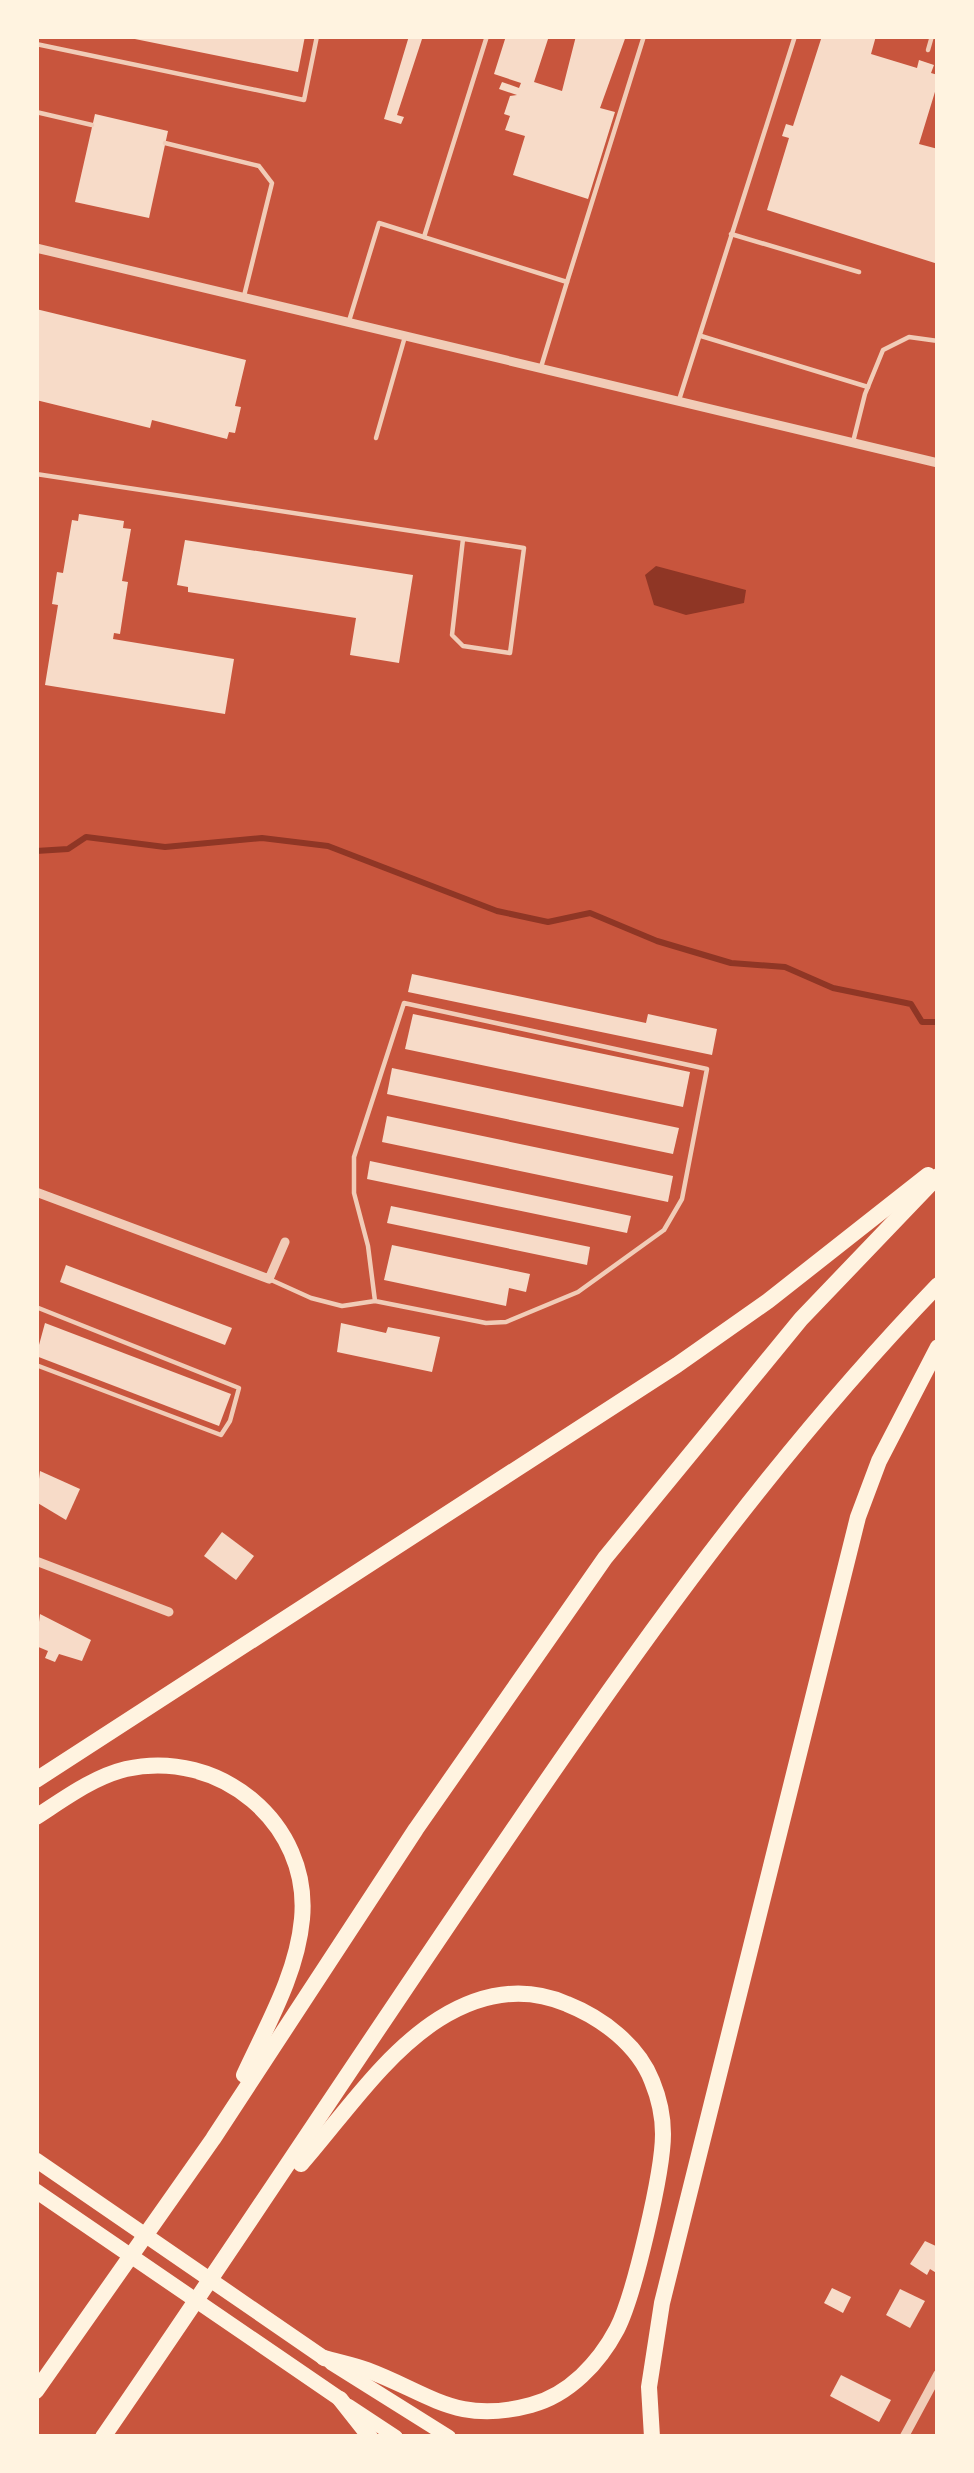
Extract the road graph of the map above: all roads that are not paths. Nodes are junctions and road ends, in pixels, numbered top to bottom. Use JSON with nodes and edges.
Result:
{"nodes":[{"id":1,"x":317,"y":36,"type":"edge"},
{"id":2,"x":487,"y":36,"type":"edge"},
{"id":3,"x":644,"y":36,"type":"edge"},
{"id":4,"x":795,"y":36,"type":"edge"},
{"id":5,"x":932,"y":36,"type":"edge"},
{"id":6,"x":36,"y":44,"type":"edge"},
{"id":7,"x":928,"y":50,"type":"dead end"},
{"id":8,"x":36,"y":112,"type":"edge"},
{"id":9,"x":92,"y":125,"type":"dead end"},
{"id":10,"x":165,"y":143,"type":"dead end"},
{"id":11,"x":730,"y":233,"type":"junction"},
{"id":12,"x":424,"y":238,"type":"junction"},
{"id":13,"x":36,"y":248,"type":"edge"},
{"id":14,"x":859,"y":272,"type":"dead end"},
{"id":15,"x":567,"y":282,"type":"junction"},
{"id":16,"x":244,"y":297,"type":"junction"},
{"id":17,"x":349,"y":321,"type":"junction"},
{"id":18,"x":405,"y":334,"type":"junction"},
{"id":19,"x":701,"y":336,"type":"junction"},
{"id":20,"x":938,"y":341,"type":"edge"},
{"id":21,"x":541,"y":367,"type":"junction"},
{"id":22,"x":868,"y":386,"type":"junction"},
{"id":23,"x":679,"y":400,"type":"junction"},
{"id":24,"x":376,"y":438,"type":"dead end"},
{"id":25,"x":853,"y":442,"type":"junction"},
{"id":26,"x":938,"y":463,"type":"edge"},
{"id":27,"x":36,"y":474,"type":"edge"},
{"id":28,"x":463,"y":539,"type":"junction"},
{"id":29,"x":938,"y":1172,"type":"edge"},
{"id":30,"x":36,"y":1192,"type":"edge"},
{"id":31,"x":285,"y":1242,"type":"dead end"},
{"id":32,"x":269,"y":1279,"type":"junction"},
{"id":33,"x":938,"y":1286,"type":"edge"},
{"id":34,"x":375,"y":1301,"type":"junction"},
{"id":35,"x":36,"y":1307,"type":"edge"},
{"id":36,"x":938,"y":1347,"type":"edge"},
{"id":37,"x":36,"y":1365,"type":"edge"},
{"id":38,"x":36,"y":1561,"type":"edge"},
{"id":39,"x":169,"y":1612,"type":"dead end"},
{"id":40,"x":36,"y":1780,"type":"edge"},
{"id":41,"x":36,"y":1816,"type":"edge"},
{"id":42,"x":213,"y":2139,"type":"junction"},
{"id":43,"x":36,"y":2160,"type":"edge"},
{"id":44,"x":36,"y":2191,"type":"edge"},
{"id":45,"x":260,"y":2209,"type":"junction"},
{"id":46,"x":324,"y":2358,"type":"junction"},
{"id":47,"x":938,"y":2374,"type":"edge"},
{"id":48,"x":36,"y":2391,"type":"edge"},
{"id":49,"x":340,"y":2399,"type":"junction"},
{"id":50,"x":104,"y":2437,"type":"edge"},
{"id":51,"x":370,"y":2437,"type":"edge"},
{"id":52,"x":396,"y":2437,"type":"edge"},
{"id":53,"x":449,"y":2437,"type":"edge"},
{"id":54,"x":652,"y":2437,"type":"edge"},
{"id":55,"x":904,"y":2437,"type":"edge"}],
"edges":[{"from":1,"to":6,"type":"lane"},
{"from":2,"to":12,"type":"lane"},
{"from":3,"to":15,"type":"lane"},
{"from":4,"to":11,"type":"lane"},
{"from":5,"to":7,"type":"lane"},
{"from":8,"to":9,"type":"lane"},
{"from":10,"to":16,"type":"lane"},
{"from":11,"to":14,"type":"lane"},
{"from":11,"to":19,"type":"lane"},
{"from":12,"to":15,"type":"lane"},
{"from":12,"to":17,"type":"lane"},
{"from":13,"to":16,"type":"street"},
{"from":15,"to":21,"type":"lane"},
{"from":16,"to":17,"type":"street"},
{"from":17,"to":18,"type":"street"},
{"from":18,"to":21,"type":"street"},
{"from":18,"to":24,"type":"lane"},
{"from":19,"to":22,"type":"lane"},
{"from":19,"to":23,"type":"lane"},
{"from":20,"to":22,"type":"lane"},
{"from":21,"to":23,"type":"street"},
{"from":22,"to":25,"type":"lane"},
{"from":23,"to":25,"type":"street"},
{"from":25,"to":26,"type":"street"},
{"from":27,"to":28,"type":"lane"},
{"from":28,"to":28,"type":"lane"},
{"from":29,"to":40,"type":"highway"},
{"from":29,"to":42,"type":"highway"},
{"from":30,"to":32,"type":"street"},
{"from":31,"to":32,"type":"street"},
{"from":32,"to":34,"type":"lane"},
{"from":33,"to":45,"type":"highway"},
{"from":34,"to":34,"type":"lane"},
{"from":35,"to":37,"type":"lane"},
{"from":36,"to":54,"type":"highway"},
{"from":38,"to":39,"type":"street"},
{"from":41,"to":42,"type":"highway"},
{"from":42,"to":48,"type":"highway"},
{"from":43,"to":46,"type":"highway"},
{"from":44,"to":49,"type":"highway"},
{"from":45,"to":46,"type":"highway"},
{"from":45,"to":50,"type":"highway"},
{"from":46,"to":53,"type":"main road"},
{"from":47,"to":55,"type":"street"},
{"from":49,"to":51,"type":"highway"},
{"from":49,"to":52,"type":"main road"}]}
